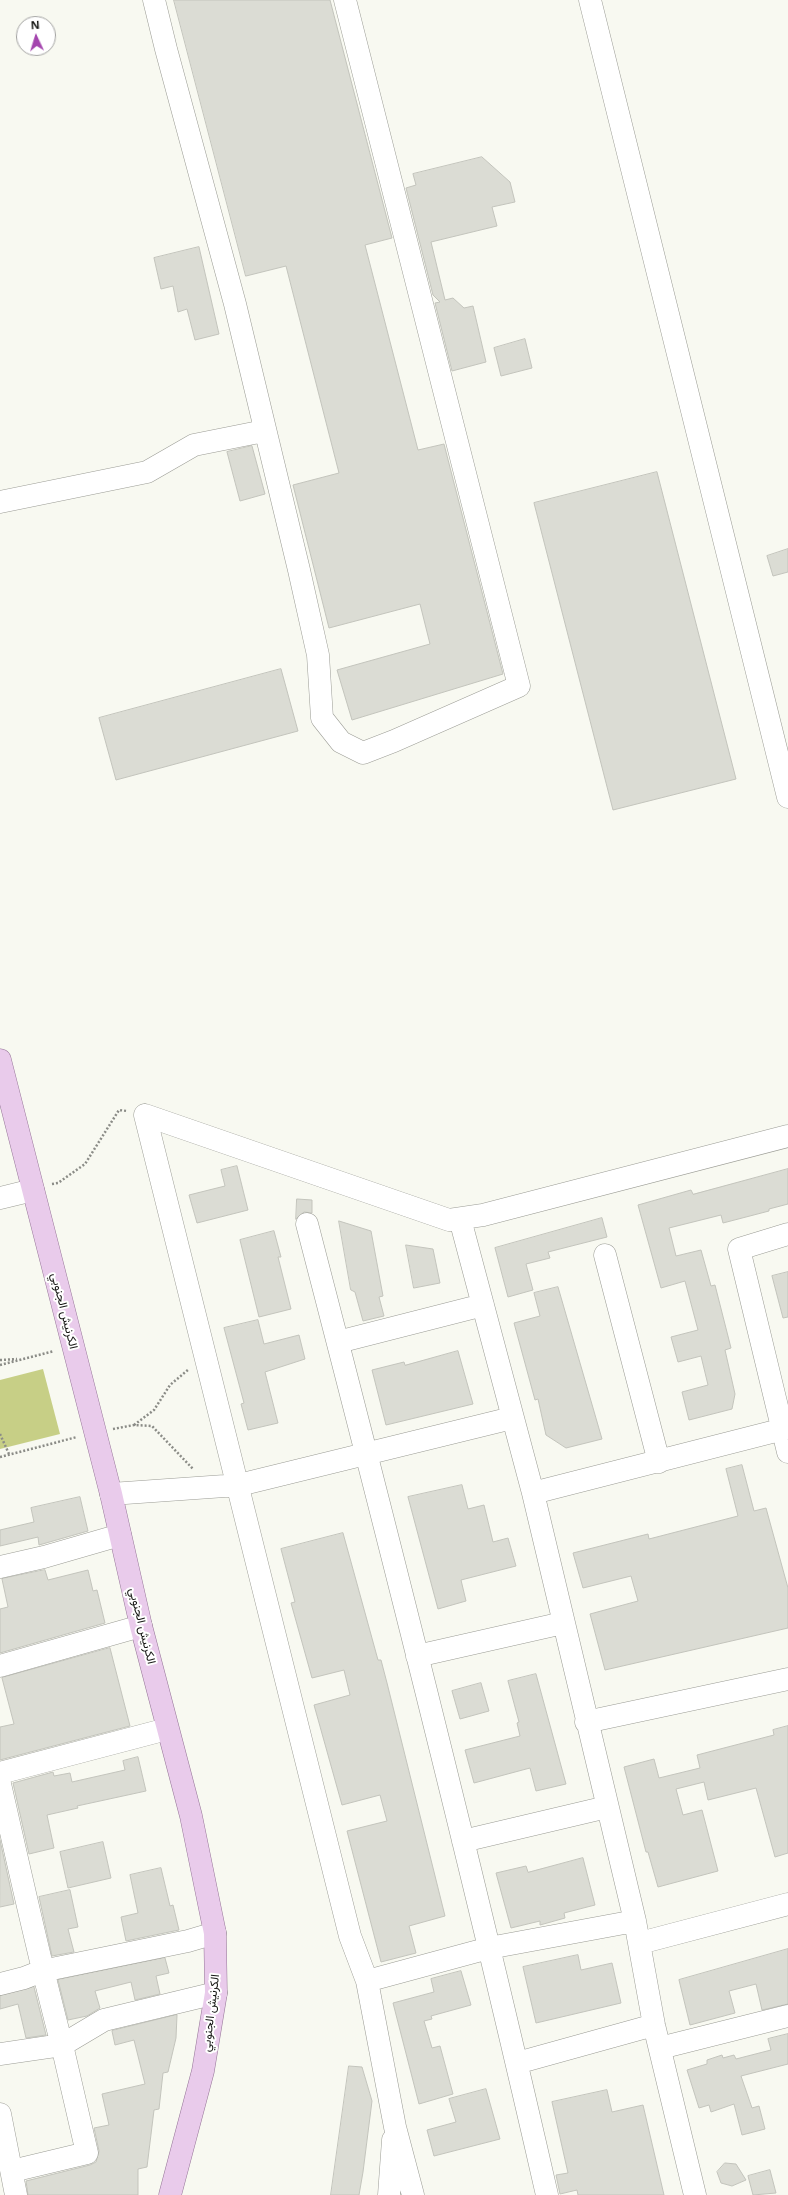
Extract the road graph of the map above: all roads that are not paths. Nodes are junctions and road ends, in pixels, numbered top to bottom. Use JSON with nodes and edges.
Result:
{"nodes":[{"id":1,"x":154,"y":0,"type":"edge"},
{"id":2,"x":345,"y":0,"type":"edge"},
{"id":3,"x":590,"y":0,"type":"edge"},
{"id":4,"x":264,"y":431,"type":"junction"},
{"id":5,"x":0,"y":502,"type":"edge"},
{"id":6,"x":788,"y":797,"type":"edge"},
{"id":7,"x":0,"y":1060,"type":"edge"},
{"id":8,"x":788,"y":1136,"type":"edge"},
{"id":9,"x":33,"y":1190,"type":"junction"},
{"id":10,"x":0,"y":1198,"type":"edge"},
{"id":11,"x":460,"y":1219,"type":"junction"},
{"id":12,"x":307,"y":1224,"type":"dead end"},
{"id":13,"x":788,"y":1234,"type":"edge"},
{"id":14,"x":605,"y":1255,"type":"dead end"},
{"id":15,"x":483,"y":1305,"type":"junction"},
{"id":16,"x":338,"y":1342,"type":"junction"},
{"id":17,"x":512,"y":1418,"type":"junction"},
{"id":18,"x":785,"y":1429,"type":"edge"},
{"id":19,"x":788,"y":1452,"type":"edge"},
{"id":20,"x":367,"y":1454,"type":"junction"},
{"id":21,"x":659,"y":1462,"type":"junction"},
{"id":22,"x":239,"y":1485,"type":"junction"},
{"id":23,"x":533,"y":1493,"type":"junction"},
{"id":24,"x":112,"y":1494,"type":"junction"},
{"id":25,"x":120,"y":1535,"type":"junction"},
{"id":26,"x":0,"y":1567,"type":"edge"},
{"id":27,"x":563,"y":1623,"type":"junction"},
{"id":28,"x":141,"y":1626,"type":"junction"},
{"id":29,"x":417,"y":1656,"type":"junction"},
{"id":30,"x":0,"y":1666,"type":"edge"},
{"id":31,"x":788,"y":1679,"type":"edge"},
{"id":32,"x":586,"y":1722,"type":"junction"},
{"id":33,"x":167,"y":1729,"type":"junction"},
{"id":34,"x":0,"y":1773,"type":"edge"},
{"id":35,"x":0,"y":1784,"type":"edge"},
{"id":36,"x":607,"y":1807,"type":"junction"},
{"id":37,"x":463,"y":1841,"type":"junction"},
{"id":38,"x":788,"y":1904,"type":"edge"},
{"id":39,"x":635,"y":1921,"type":"junction"},
{"id":40,"x":215,"y":1933,"type":"junction"},
{"id":41,"x":640,"y":1943,"type":"junction"},
{"id":42,"x":489,"y":1948,"type":"junction"},
{"id":43,"x":42,"y":1970,"type":"junction"},
{"id":44,"x":367,"y":1981,"type":"junction"},
{"id":45,"x":0,"y":1984,"type":"edge"},
{"id":46,"x":216,"y":1993,"type":"junction"},
{"id":47,"x":788,"y":2016,"type":"edge"},
{"id":48,"x":654,"y":2025,"type":"junction"},
{"id":49,"x":62,"y":2045,"type":"junction"},
{"id":50,"x":660,"y":2048,"type":"junction"},
{"id":51,"x":0,"y":2054,"type":"edge"},
{"id":52,"x":517,"y":2063,"type":"junction"},
{"id":53,"x":0,"y":2114,"type":"edge"},
{"id":54,"x":394,"y":2127,"type":"junction"},
{"id":55,"x":12,"y":2171,"type":"junction"},
{"id":56,"x":16,"y":2195,"type":"edge"},
{"id":57,"x":170,"y":2195,"type":"edge"},
{"id":58,"x":389,"y":2195,"type":"edge"},
{"id":59,"x":414,"y":2195,"type":"edge"},
{"id":60,"x":547,"y":2195,"type":"edge"},
{"id":61,"x":695,"y":2195,"type":"edge"}],
"edges":[{"from":1,"to":4,"type":"street"},
{"from":2,"to":4,"type":"street"},
{"from":3,"to":6,"type":"street"},
{"from":4,"to":5,"type":"street"},
{"from":7,"to":9,"type":"main road","name":"الكرنيش الجنوبي"},
{"from":8,"to":11,"type":"street"},
{"from":9,"to":10,"type":"street"},
{"from":9,"to":24,"type":"main road","name":"الكرنيش الجنوبي"},
{"from":11,"to":15,"type":"street"},
{"from":11,"to":22,"type":"street"},
{"from":12,"to":16,"type":"street"},
{"from":13,"to":18,"type":"street"},
{"from":14,"to":21,"type":"street"},
{"from":15,"to":16,"type":"street"},
{"from":15,"to":17,"type":"street"},
{"from":16,"to":20,"type":"street"},
{"from":17,"to":20,"type":"street"},
{"from":17,"to":23,"type":"street"},
{"from":18,"to":19,"type":"street"},
{"from":18,"to":21,"type":"street"},
{"from":20,"to":22,"type":"street"},
{"from":20,"to":29,"type":"street"},
{"from":21,"to":23,"type":"street"},
{"from":22,"to":24,"type":"street"},
{"from":22,"to":44,"type":"street"},
{"from":23,"to":27,"type":"street"},
{"from":24,"to":25,"type":"main road","name":"الكرنيش الجنوبي"},
{"from":25,"to":26,"type":"street"},
{"from":25,"to":28,"type":"main road","name":"الكرنيش الجنوبي"},
{"from":27,"to":29,"type":"street"},
{"from":27,"to":32,"type":"street"},
{"from":28,"to":30,"type":"street"},
{"from":28,"to":33,"type":"main road","name":"الكرنيش الجنوبي"},
{"from":29,"to":37,"type":"street"},
{"from":31,"to":32,"type":"street"},
{"from":32,"to":36,"type":"street"},
{"from":33,"to":34,"type":"street"},
{"from":33,"to":40,"type":"main road","name":"الكرنيش الجنوبي"},
{"from":35,"to":43,"type":"street"},
{"from":36,"to":37,"type":"street"},
{"from":36,"to":39,"type":"street"},
{"from":37,"to":42,"type":"street"},
{"from":38,"to":41,"type":"street"},
{"from":39,"to":41,"type":"street"},
{"from":39,"to":42,"type":"street"},
{"from":40,"to":43,"type":"street"},
{"from":40,"to":46,"type":"main road","name":"الكرنيش الجنوبي"},
{"from":41,"to":48,"type":"street"},
{"from":42,"to":44,"type":"street"},
{"from":42,"to":52,"type":"street"},
{"from":43,"to":45,"type":"street"},
{"from":43,"to":49,"type":"street"},
{"from":44,"to":54,"type":"street"},
{"from":46,"to":49,"type":"street"},
{"from":46,"to":57,"type":"main road","name":"الكرنيش الجنوبي"},
{"from":47,"to":50,"type":"street"},
{"from":48,"to":50,"type":"street"},
{"from":48,"to":52,"type":"street"},
{"from":49,"to":51,"type":"street"},
{"from":49,"to":55,"type":"street"},
{"from":50,"to":61,"type":"street"},
{"from":52,"to":60,"type":"street"},
{"from":53,"to":55,"type":"street"},
{"from":54,"to":58,"type":"street"},
{"from":54,"to":59,"type":"street"},
{"from":55,"to":56,"type":"street"}]}
